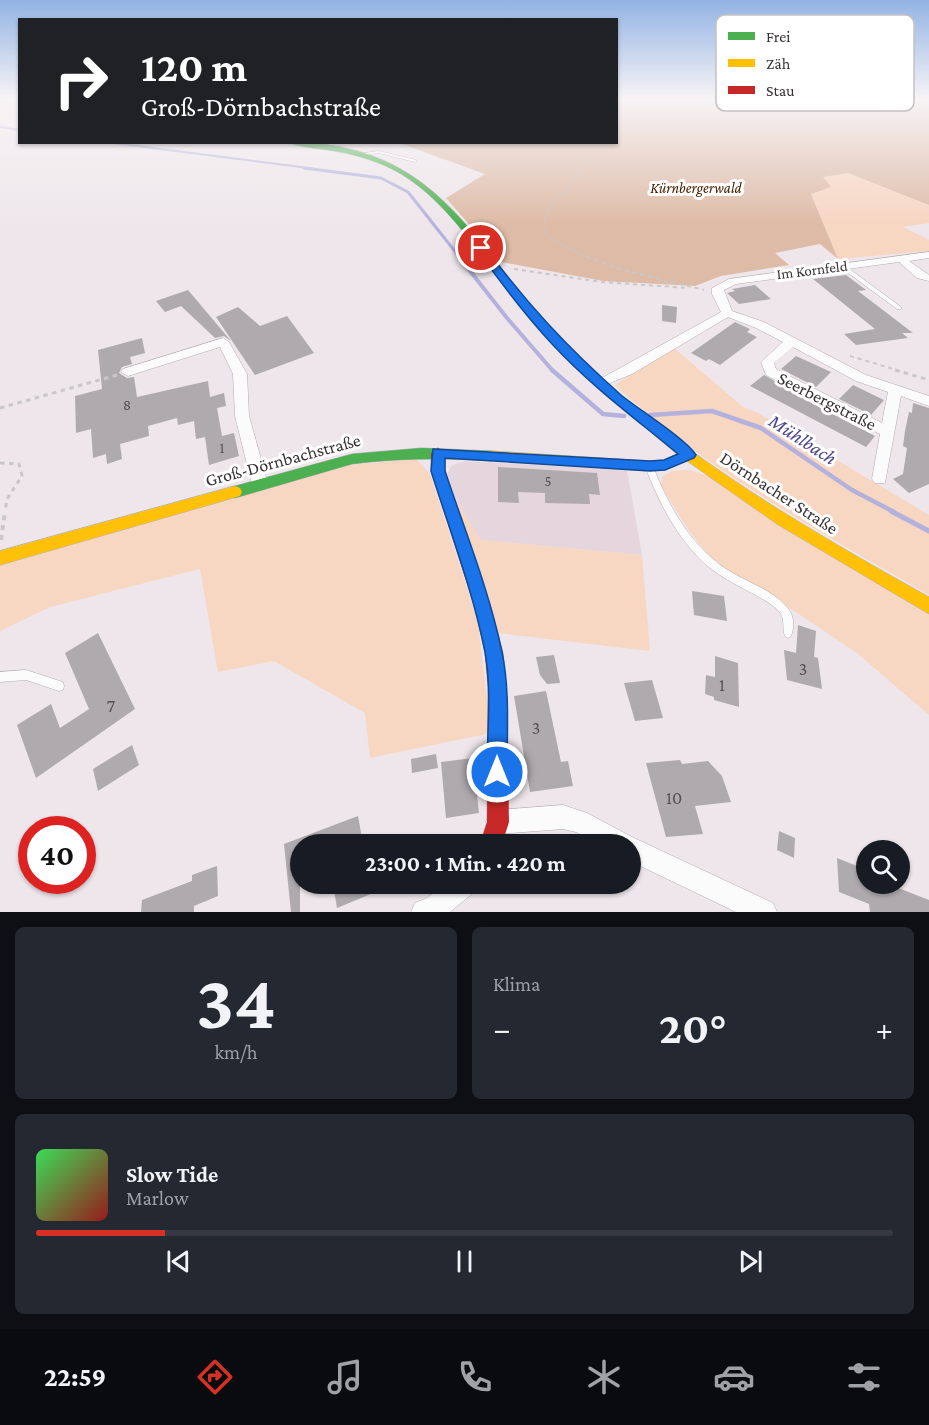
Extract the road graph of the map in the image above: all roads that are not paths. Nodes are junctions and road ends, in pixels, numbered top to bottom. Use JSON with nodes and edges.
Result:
{"nodes":[{"id":1,"x":302,"y":144,"type":"edge"},
{"id":2,"x":360,"y":154,"type":"junction"},
{"id":3,"x":415,"y":161,"type":"dead end"},
{"id":4,"x":929,"y":255,"type":"edge"},
{"id":5,"x":900,"y":258,"type":"junction"},
{"id":6,"x":842,"y":266,"type":"junction"},
{"id":7,"x":929,"y":278,"type":"edge"},
{"id":8,"x":899,"y":308,"type":"dead end"},
{"id":9,"x":727,"y":313,"type":"junction"},
{"id":10,"x":791,"y":342,"type":"junction"},
{"id":11,"x":128,"y":372,"type":"road end"},
{"id":12,"x":600,"y":383,"type":"junction"},
{"id":13,"x":895,"y":391,"type":"junction"},
{"id":14,"x":929,"y":401,"type":"edge"},
{"id":15,"x":888,"y":432,"type":"junction"},
{"id":16,"x":438,"y":453,"type":"junction"},
{"id":17,"x":689,"y":455,"type":"junction"},
{"id":18,"x":650,"y":466,"type":"junction"},
{"id":19,"x":880,"y":479,"type":"dead end"},
{"id":20,"x":260,"y":484,"type":"junction"},
{"id":21,"x":0,"y":558,"type":"edge"},
{"id":22,"x":929,"y":606,"type":"edge"},
{"id":23,"x":788,"y":633,"type":"dead end"},
{"id":24,"x":0,"y":677,"type":"edge"},
{"id":25,"x":59,"y":687,"type":"dead end"},
{"id":26,"x":498,"y":822,"type":"junction"},
{"id":27,"x":494,"y":834,"type":"edge"},
{"id":28,"x":604,"y":834,"type":"edge"},
{"id":29,"x":641,"y":853,"type":"edge"},
{"id":30,"x":452,"y":894,"type":"edge"},
{"id":31,"x":424,"y":912,"type":"edge"},
{"id":32,"x":764,"y":912,"type":"edge"}],
"edges":[{"from":1,"to":2,"type":"street","name":"Dörnbacher Straße"},
{"from":2,"to":3,"type":"lane"},
{"from":2,"to":12,"type":"street","name":"Dörnbacher Straße"},
{"from":4,"to":5,"type":"street","name":"Im Kornfeld"},
{"from":5,"to":6,"type":"street","name":"Im Kornfeld"},
{"from":5,"to":7,"type":"street"},
{"from":6,"to":8,"type":"lane"},
{"from":6,"to":9,"type":"street","name":"Im Kornfeld"},
{"from":9,"to":10,"type":"street","name":"Seerbergstraße"},
{"from":9,"to":12,"type":"street"},
{"from":10,"to":13,"type":"street","name":"Seerbergstraße"},
{"from":10,"to":15,"type":"street","name":"Seerbergstraße"},
{"from":11,"to":20,"type":"street"},
{"from":12,"to":17,"type":"street","name":"Dörnbacher Straße"},
{"from":13,"to":14,"type":"street","name":"Seerbergstraße"},
{"from":13,"to":15,"type":"street","name":"Seerbergstraße"},
{"from":15,"to":19,"type":"street","name":"Seerbergstraße"},
{"from":16,"to":18,"type":"street","name":"Groß-Dörnbachstraße"},
{"from":16,"to":20,"type":"street","name":"Groß-Dörnbachstraße"},
{"from":16,"to":26,"type":"street"},
{"from":17,"to":18,"type":"street","name":"Groß-Dörnbachstraße"},
{"from":17,"to":22,"type":"street","name":"Dörnbacher Straße"},
{"from":18,"to":23,"type":"lane"},
{"from":20,"to":21,"type":"street","name":"Groß-Dörnbachstraße"},
{"from":24,"to":25,"type":"lane"},
{"from":26,"to":27,"type":"street"},
{"from":26,"to":28,"type":"street"},
{"from":29,"to":32,"type":"street"},
{"from":30,"to":31,"type":"street"}]}
